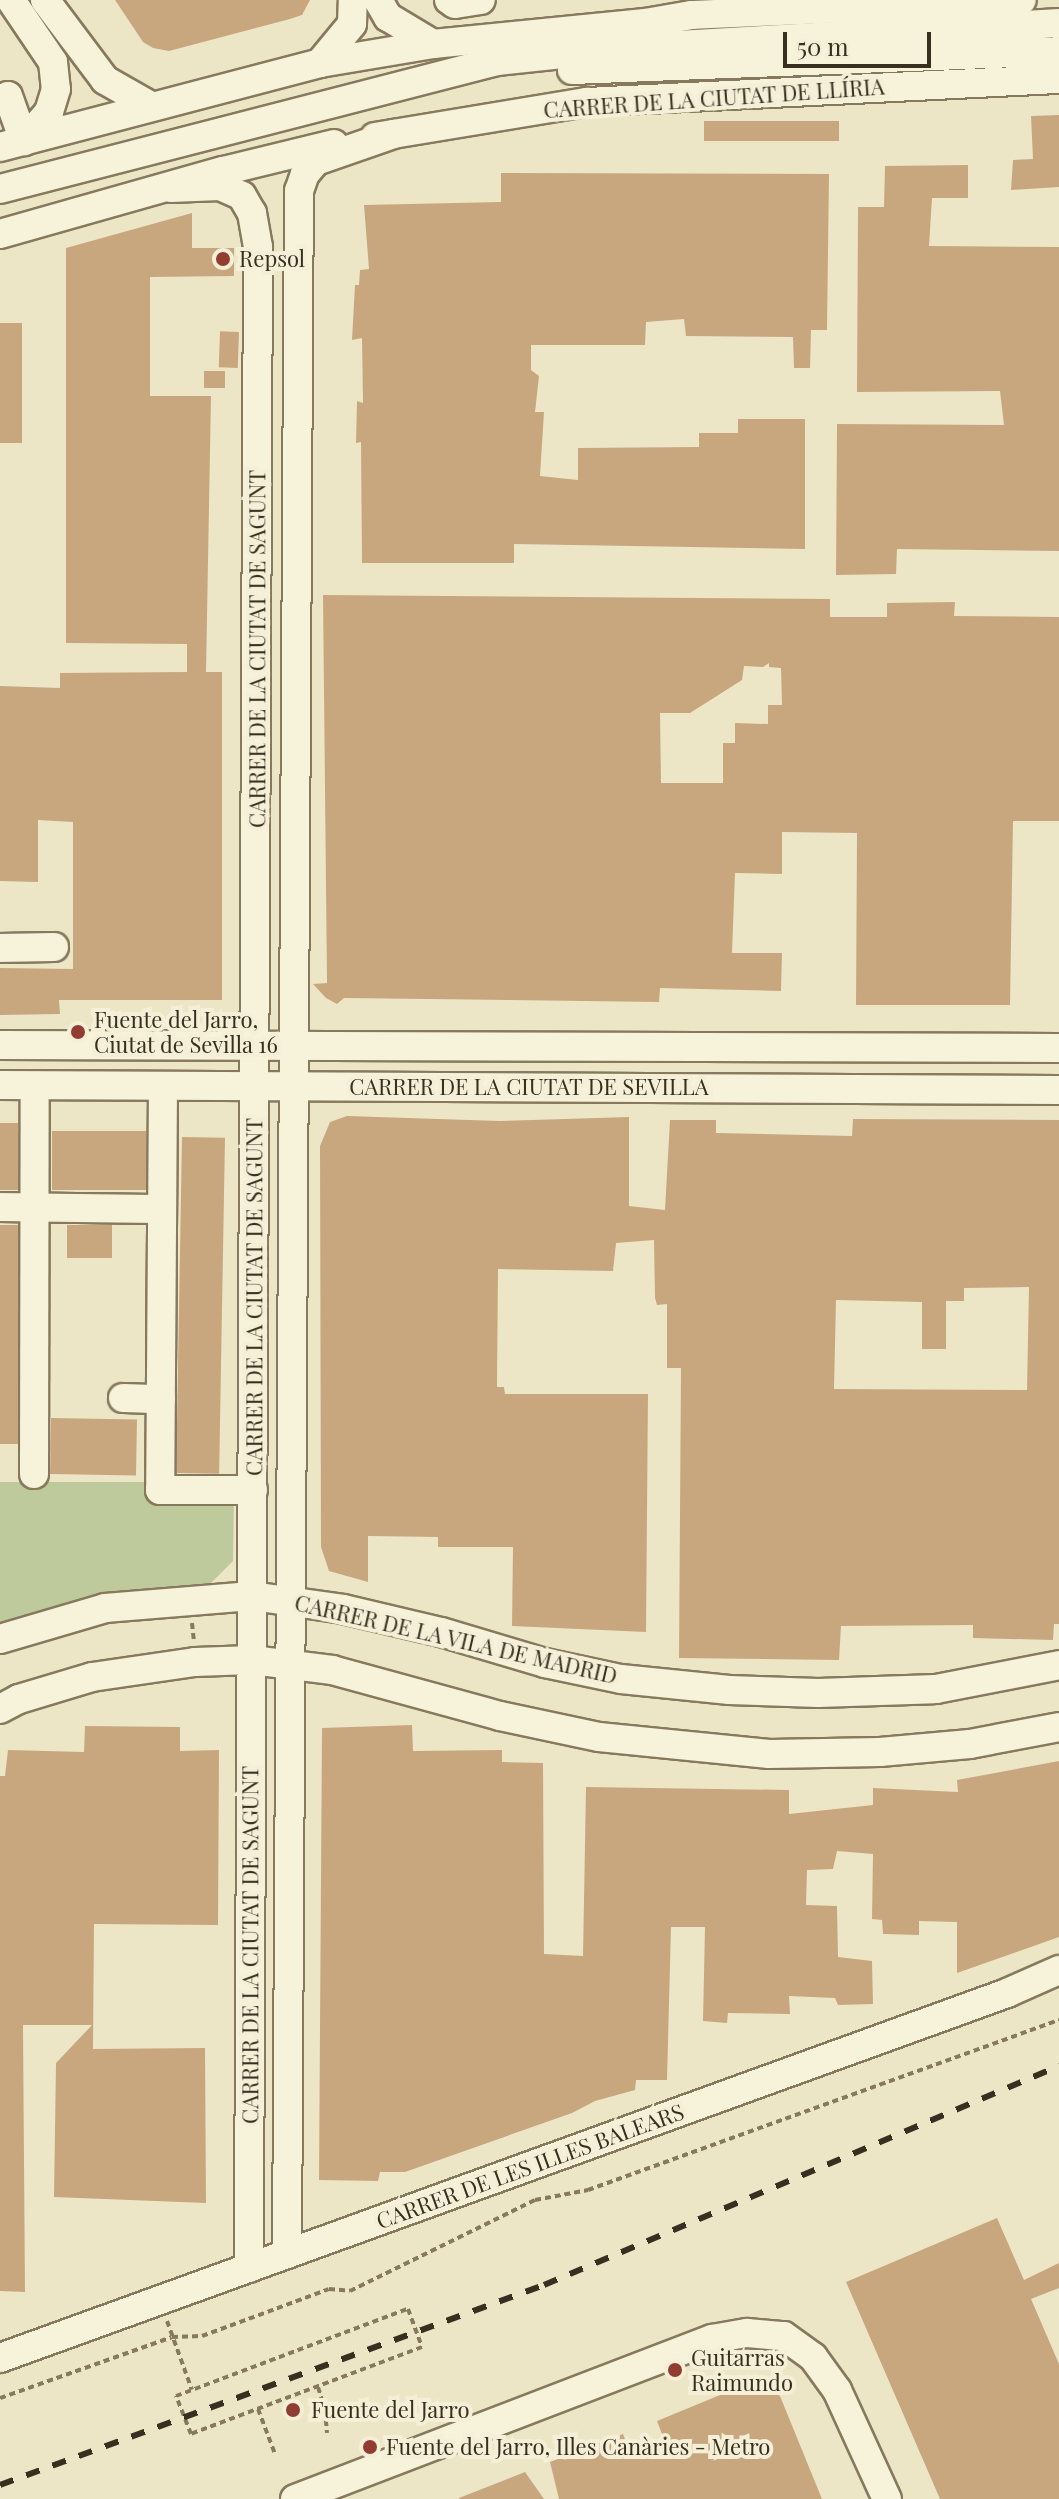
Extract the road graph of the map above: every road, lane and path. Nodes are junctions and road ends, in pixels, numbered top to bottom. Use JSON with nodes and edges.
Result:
{"nodes":[{"id":1,"x":11,"y":0,"type":"edge"},
{"id":2,"x":45,"y":0,"type":"edge"},
{"id":3,"x":353,"y":0,"type":"edge"},
{"id":4,"x":378,"y":0,"type":"edge"},
{"id":5,"x":449,"y":0,"type":"edge"},
{"id":6,"x":481,"y":0,"type":"edge"},
{"id":7,"x":1022,"y":0,"type":"edge"},
{"id":8,"x":645,"y":23,"type":"junction"},
{"id":9,"x":1059,"y":23,"type":"edge"},
{"id":10,"x":946,"y":28,"type":"junction"},
{"id":11,"x":433,"y":44,"type":"junction"},
{"id":12,"x":78,"y":47,"type":"junction"},
{"id":13,"x":1059,"y":51,"type":"edge"},
{"id":14,"x":320,"y":63,"type":"junction"},
{"id":15,"x":54,"y":76,"type":"junction"},
{"id":16,"x":1059,"y":79,"type":"edge"},
{"id":17,"x":411,"y":83,"type":"junction"},
{"id":18,"x":4,"y":98,"type":"edge"},
{"id":19,"x":144,"y":108,"type":"junction"},
{"id":20,"x":394,"y":134,"type":"junction"},
{"id":21,"x":20,"y":142,"type":"edge"},
{"id":22,"x":171,"y":188,"type":"junction"},
{"id":23,"x":0,"y":189,"type":"edge"},
{"id":24,"x":0,"y":234,"type":"edge"},
{"id":25,"x":258,"y":325,"type":"junction"},
{"id":26,"x":298,"y":327,"type":"junction"},
{"id":27,"x":54,"y":947,"type":"dead end"},
{"id":28,"x":0,"y":948,"type":"edge"},
{"id":29,"x":0,"y":1045,"type":"edge"},
{"id":30,"x":255,"y":1045,"type":"junction"},
{"id":31,"x":294,"y":1046,"type":"junction"},
{"id":32,"x":1059,"y":1048,"type":"edge"},
{"id":33,"x":0,"y":1085,"type":"edge"},
{"id":34,"x":35,"y":1086,"type":"junction"},
{"id":35,"x":163,"y":1086,"type":"junction"},
{"id":36,"x":255,"y":1086,"type":"junction"},
{"id":37,"x":294,"y":1087,"type":"junction"},
{"id":38,"x":1059,"y":1090,"type":"edge"},
{"id":39,"x":0,"y":1207,"type":"edge"},
{"id":40,"x":35,"y":1207,"type":"junction"},
{"id":41,"x":162,"y":1209,"type":"junction"},
{"id":42,"x":123,"y":1398,"type":"dead end"},
{"id":43,"x":161,"y":1399,"type":"junction"},
{"id":44,"x":34,"y":1474,"type":"dead end"},
{"id":45,"x":253,"y":1490,"type":"junction"},
{"id":46,"x":252,"y":1596,"type":"junction"},
{"id":47,"x":191,"y":1600,"type":"junction"},
{"id":48,"x":291,"y":1600,"type":"junction"},
{"id":49,"x":0,"y":1639,"type":"edge"},
{"id":50,"x":252,"y":1660,"type":"junction"},
{"id":51,"x":195,"y":1662,"type":"junction"},
{"id":52,"x":290,"y":1665,"type":"junction"},
{"id":53,"x":1059,"y":1665,"type":"edge"},
{"id":54,"x":0,"y":1709,"type":"edge"},
{"id":55,"x":1059,"y":1727,"type":"edge"},
{"id":56,"x":1059,"y":1970,"type":"edge"},
{"id":57,"x":1059,"y":1981,"type":"edge"},
{"id":58,"x":1007,"y":1993,"type":"junction"},
{"id":59,"x":1059,"y":2020,"type":"edge"},
{"id":60,"x":287,"y":2254,"type":"junction"},
{"id":61,"x":249,"y":2268,"type":"junction"},
{"id":62,"x":159,"y":2300,"type":"junction"},
{"id":63,"x":172,"y":2337,"type":"junction"},
{"id":64,"x":0,"y":2358,"type":"edge"},
{"id":65,"x":318,"y":2387,"type":"junction"},
{"id":66,"x":192,"y":2390,"type":"junction"},
{"id":67,"x":0,"y":2398,"type":"edge"},
{"id":68,"x":258,"y":2409,"type":"junction"},
{"id":69,"x":327,"y":2433,"type":"dead end"},
{"id":70,"x":275,"y":2454,"type":"dead end"},
{"id":71,"x":295,"y":2499,"type":"edge"},
{"id":72,"x":887,"y":2499,"type":"edge"}],
"edges":[{"from":1,"to":15,"type":"street"},
{"from":2,"to":12,"type":"street"},
{"from":3,"to":14,"type":"street"},
{"from":4,"to":11,"type":"street"},
{"from":5,"to":6,"type":"street"},
{"from":7,"to":8,"type":"street"},
{"from":8,"to":10,"type":"street"},
{"from":8,"to":11,"type":"street"},
{"from":9,"to":10,"type":"street","name":"CARRER DE LA CIUTAT DE LLÍRIA"},
{"from":10,"to":17,"type":"street","name":"CARRER DE LA CIUTAT DE LLÍRIA"},
{"from":11,"to":14,"type":"street"},
{"from":12,"to":15,"type":"street"},
{"from":12,"to":19,"type":"street"},
{"from":13,"to":17,"type":"street","name":"CARRER DE LA CIUTAT DE LLÍRIA"},
{"from":14,"to":19,"type":"street"},
{"from":15,"to":18,"type":"street"},
{"from":15,"to":21,"type":"street"},
{"from":16,"to":20,"type":"street","name":"CARRER DE LA CIUTAT DE LLÍRIA"},
{"from":17,"to":23,"type":"street","name":"CARRER DE LA CIUTAT DE LLÍRIA"},
{"from":18,"to":21,"type":"street"},
{"from":19,"to":21,"type":"street"},
{"from":20,"to":22,"type":"street","name":"CARRER DE LA CIUTAT DE LLÍRIA"},
{"from":20,"to":26,"type":"street","name":"CARRER DE LA CIUTAT DE SAGUNT"},
{"from":22,"to":24,"type":"street","name":"CARRER DE LA CIUTAT DE LLÍRIA"},
{"from":22,"to":25,"type":"street","name":"CARRER DE LA CIUTAT DE SAGUNT"},
{"from":25,"to":26,"type":"street"},
{"from":25,"to":30,"type":"street","name":"CARRER DE LA CIUTAT DE SAGUNT"},
{"from":26,"to":31,"type":"street","name":"CARRER DE LA CIUTAT DE SAGUNT"},
{"from":27,"to":28,"type":"street"},
{"from":29,"to":30,"type":"street","name":"CARRER DE LA CIUTAT DE SEVILLA"},
{"from":30,"to":31,"type":"street","name":"CARRER DE LA CIUTAT DE SEVILLA"},
{"from":30,"to":36,"type":"street","name":"CARRER DE LA CIUTAT DE SAGUNT"},
{"from":31,"to":32,"type":"street","name":"CARRER DE LA CIUTAT DE SEVILLA"},
{"from":31,"to":37,"type":"street","name":"CARRER DE LA CIUTAT DE SAGUNT"},
{"from":33,"to":34,"type":"street","name":"CARRER DE LA CIUTAT DE SEVILLA"},
{"from":34,"to":35,"type":"street","name":"CARRER DE LA CIUTAT DE SEVILLA"},
{"from":34,"to":40,"type":"street"},
{"from":35,"to":36,"type":"street","name":"CARRER DE LA CIUTAT DE SEVILLA"},
{"from":35,"to":41,"type":"street"},
{"from":36,"to":37,"type":"street","name":"CARRER DE LA CIUTAT DE SEVILLA"},
{"from":36,"to":45,"type":"street","name":"CARRER DE LA CIUTAT DE SAGUNT"},
{"from":37,"to":38,"type":"street","name":"CARRER DE LA CIUTAT DE SEVILLA"},
{"from":37,"to":48,"type":"street","name":"CARRER DE LA CIUTAT DE SAGUNT"},
{"from":39,"to":40,"type":"street"},
{"from":40,"to":41,"type":"street"},
{"from":40,"to":44,"type":"street"},
{"from":41,"to":43,"type":"street"},
{"from":42,"to":43,"type":"street"},
{"from":43,"to":45,"type":"street"},
{"from":45,"to":46,"type":"street","name":"CARRER DE LA CIUTAT DE SAGUNT"},
{"from":46,"to":47,"type":"street","name":"CARRER DE LA VILA DE MADRID"},
{"from":46,"to":48,"type":"street","name":"CARRER DE LA VILA DE MADRID"},
{"from":46,"to":50,"type":"street","name":"CARRER DE LA CIUTAT DE SAGUNT"},
{"from":47,"to":49,"type":"street","name":"CARRER DE LA VILA DE MADRID"},
{"from":47,"to":51,"type":"path"},
{"from":48,"to":52,"type":"street","name":"CARRER DE LA CIUTAT DE SAGUNT"},
{"from":48,"to":53,"type":"street","name":"CARRER DE LA VILA DE MADRID"},
{"from":50,"to":51,"type":"street"},
{"from":50,"to":52,"type":"street"},
{"from":50,"to":61,"type":"street","name":"CARRER DE LA CIUTAT DE SAGUNT"},
{"from":51,"to":54,"type":"street"},
{"from":52,"to":55,"type":"street"},
{"from":52,"to":60,"type":"street","name":"CARRER DE LA CIUTAT DE SAGUNT"},
{"from":56,"to":58,"type":"street","name":"CARRER DE LES ILLES BALEARS"},
{"from":57,"to":58,"type":"street"},
{"from":58,"to":60,"type":"street","name":"CARRER DE LES ILLES BALEARS"},
{"from":59,"to":63,"type":"path"},
{"from":60,"to":61,"type":"street","name":"CARRER DE LES ILLES BALEARS"},
{"from":61,"to":62,"type":"street","name":"CARRER DE LES ILLES BALEARS"},
{"from":62,"to":63,"type":"path"},
{"from":62,"to":64,"type":"street","name":"CARRER DE LES ILLES BALEARS"},
{"from":63,"to":66,"type":"path"},
{"from":63,"to":67,"type":"path"},
{"from":65,"to":66,"type":"path"},
{"from":65,"to":68,"type":"path"},
{"from":65,"to":69,"type":"path"},
{"from":66,"to":68,"type":"path"},
{"from":68,"to":70,"type":"path"},
{"from":71,"to":72,"type":"street"}]}
